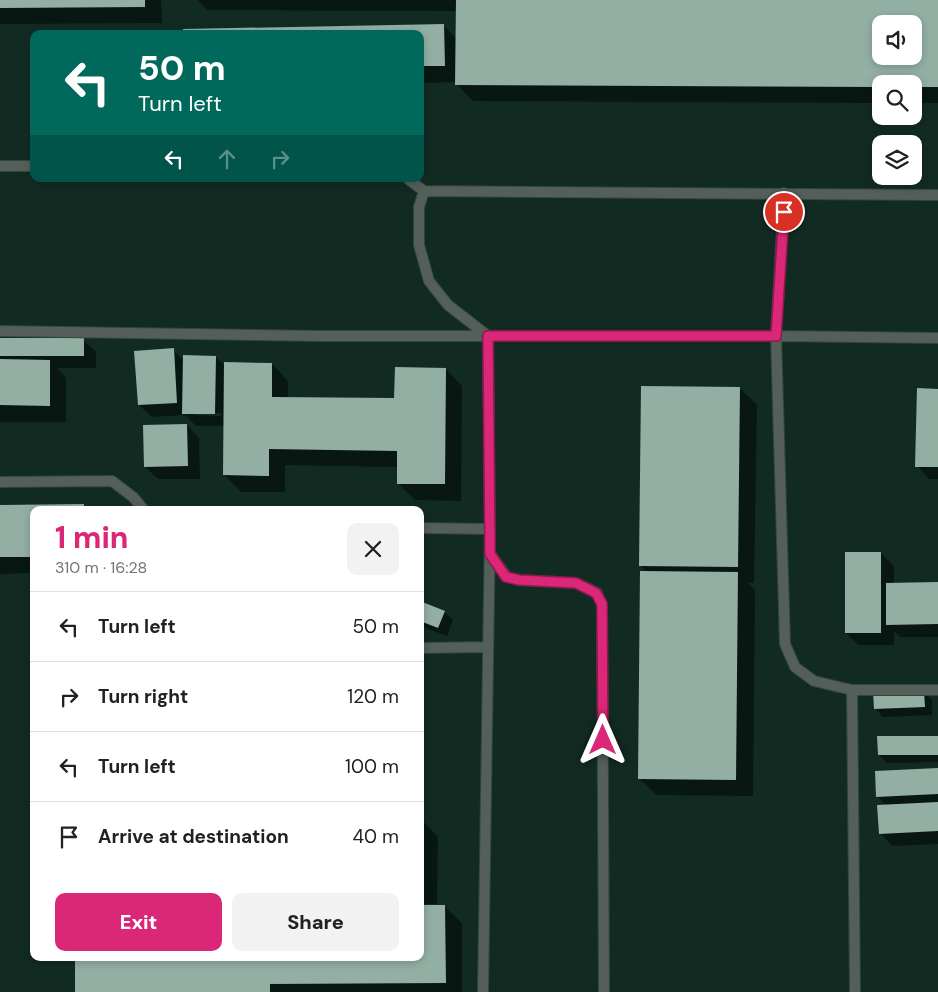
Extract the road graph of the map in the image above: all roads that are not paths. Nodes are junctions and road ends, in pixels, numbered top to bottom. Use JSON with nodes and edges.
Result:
{"nodes":[{"id":1,"x":0,"y":166,"type":"edge"},
{"id":2,"x":30,"y":166,"type":"edge"},
{"id":3,"x":412,"y":182,"type":"edge"},
{"id":4,"x":424,"y":191,"type":"junction"},
{"id":5,"x":784,"y":193,"type":"junction"},
{"id":6,"x":938,"y":195,"type":"edge"},
{"id":7,"x":0,"y":331,"type":"edge"},
{"id":8,"x":488,"y":336,"type":"junction"},
{"id":9,"x":776,"y":336,"type":"junction"},
{"id":10,"x":938,"y":338,"type":"edge"},
{"id":11,"x":0,"y":482,"type":"edge"},
{"id":12,"x":141,"y":506,"type":"edge"},
{"id":13,"x":424,"y":528,"type":"edge"},
{"id":14,"x":490,"y":529,"type":"junction"},
{"id":15,"x":490,"y":554,"type":"junction"},
{"id":16,"x":488,"y":647,"type":"junction"},
{"id":17,"x":424,"y":648,"type":"edge"},
{"id":18,"x":852,"y":690,"type":"junction"},
{"id":19,"x":938,"y":690,"type":"edge"},
{"id":20,"x":482,"y":992,"type":"edge"},
{"id":21,"x":604,"y":992,"type":"edge"},
{"id":22,"x":855,"y":992,"type":"edge"}],
"edges":[{"from":1,"to":2,"type":"lane"},
{"from":3,"to":4,"type":"lane"},
{"from":4,"to":5,"type":"lane"},
{"from":4,"to":8,"type":"lane"},
{"from":5,"to":6,"type":"lane"},
{"from":5,"to":9,"type":"lane"},
{"from":7,"to":8,"type":"lane"},
{"from":8,"to":9,"type":"lane"},
{"from":8,"to":14,"type":"lane"},
{"from":9,"to":10,"type":"lane"},
{"from":9,"to":18,"type":"lane"},
{"from":11,"to":12,"type":"lane"},
{"from":13,"to":14,"type":"lane"},
{"from":14,"to":15,"type":"lane"},
{"from":15,"to":16,"type":"lane"},
{"from":15,"to":21,"type":"lane"},
{"from":16,"to":17,"type":"lane"},
{"from":16,"to":20,"type":"lane"},
{"from":18,"to":19,"type":"lane"},
{"from":18,"to":22,"type":"lane"}]}
